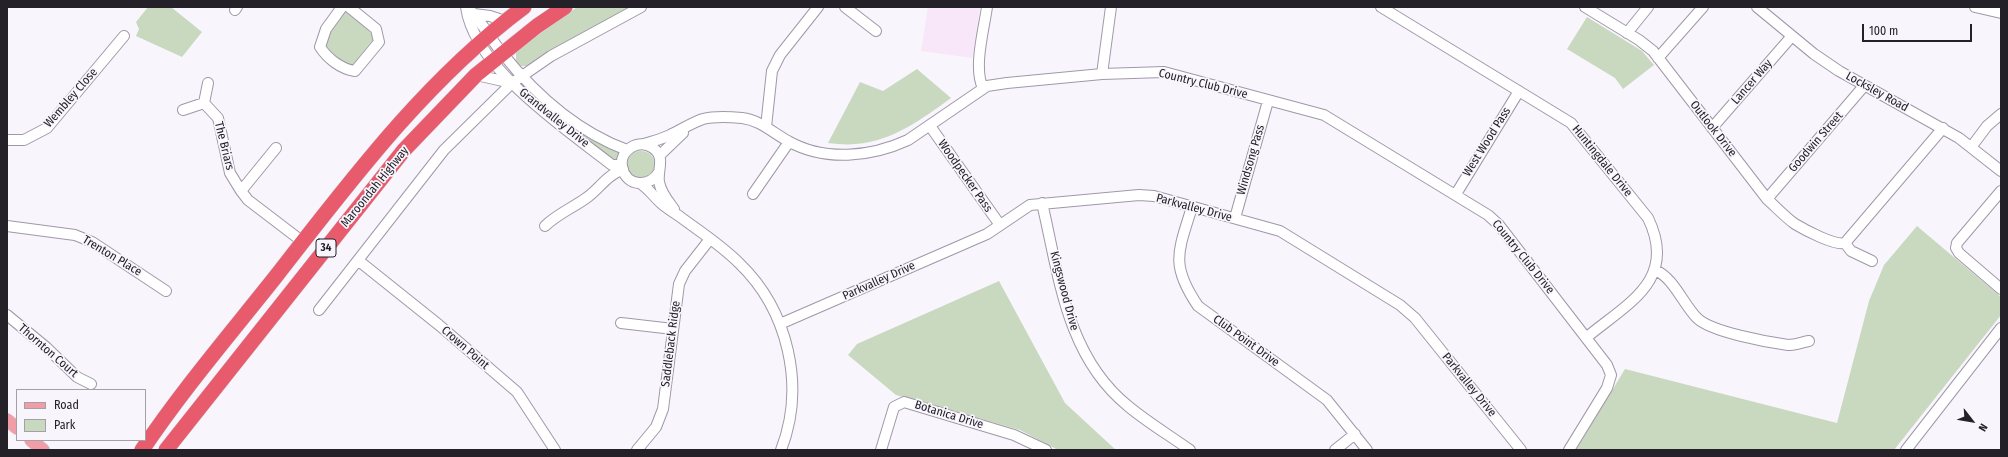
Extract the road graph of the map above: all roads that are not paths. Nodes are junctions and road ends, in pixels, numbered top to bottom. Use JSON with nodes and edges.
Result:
{"nodes":[{"id":1,"x":342,"y":7,"type":"edge"},
{"id":2,"x":349,"y":7,"type":"edge"},
{"id":3,"x":524,"y":7,"type":"edge"},
{"id":4,"x":565,"y":7,"type":"edge"},
{"id":5,"x":641,"y":7,"type":"edge"},
{"id":6,"x":818,"y":7,"type":"edge"},
{"id":7,"x":845,"y":7,"type":"edge"},
{"id":8,"x":987,"y":7,"type":"edge"},
{"id":9,"x":1111,"y":7,"type":"edge"},
{"id":10,"x":1381,"y":7,"type":"edge"},
{"id":11,"x":1648,"y":7,"type":"edge"},
{"id":12,"x":1703,"y":7,"type":"edge"},
{"id":13,"x":1757,"y":7,"type":"edge"},
{"id":14,"x":1976,"y":7,"type":"edge"},
{"id":15,"x":1591,"y":8,"type":"edge"},
{"id":16,"x":469,"y":9,"type":"edge"},
{"id":17,"x":2001,"y":13,"type":"edge"},
{"id":18,"x":505,"y":21,"type":"junction"},
{"id":19,"x":876,"y":31,"type":"dead end"},
{"id":20,"x":1627,"y":33,"type":"junction"},
{"id":21,"x":124,"y":36,"type":"dead end"},
{"id":22,"x":1792,"y":36,"type":"junction"},
{"id":23,"x":484,"y":39,"type":"junction"},
{"id":24,"x":497,"y":57,"type":"junction"},
{"id":25,"x":1658,"y":58,"type":"junction"},
{"id":26,"x":1102,"y":74,"type":"junction"},
{"id":27,"x":476,"y":75,"type":"junction"},
{"id":28,"x":522,"y":76,"type":"junction"},
{"id":29,"x":208,"y":83,"type":"dead end"},
{"id":30,"x":512,"y":83,"type":"junction"},
{"id":31,"x":1864,"y":86,"type":"junction"},
{"id":32,"x":983,"y":88,"type":"junction"},
{"id":33,"x":1519,"y":91,"type":"junction"},
{"id":34,"x":1268,"y":101,"type":"junction"},
{"id":35,"x":204,"y":103,"type":"junction"},
{"id":36,"x":183,"y":110,"type":"dead end"},
{"id":37,"x":2001,"y":114,"type":"edge"},
{"id":38,"x":690,"y":126,"type":"junction"},
{"id":39,"x":930,"y":126,"type":"junction"},
{"id":40,"x":766,"y":127,"type":"junction"},
{"id":41,"x":1712,"y":128,"type":"junction"},
{"id":42,"x":1942,"y":128,"type":"junction"},
{"id":43,"x":7,"y":140,"type":"edge"},
{"id":44,"x":789,"y":142,"type":"junction"},
{"id":45,"x":644,"y":144,"type":"junction"},
{"id":46,"x":1972,"y":146,"type":"junction"},
{"id":47,"x":276,"y":148,"type":"dead end"},
{"id":48,"x":627,"y":150,"type":"junction"},
{"id":49,"x":659,"y":156,"type":"junction"},
{"id":50,"x":622,"y":167,"type":"junction"},
{"id":51,"x":2001,"y":171,"type":"edge"},
{"id":52,"x":659,"y":172,"type":"junction"},
{"id":53,"x":640,"y":183,"type":"junction"},
{"id":54,"x":241,"y":191,"type":"junction"},
{"id":55,"x":2001,"y":191,"type":"edge"},
{"id":56,"x":753,"y":194,"type":"dead end"},
{"id":57,"x":1456,"y":194,"type":"junction"},
{"id":58,"x":1767,"y":199,"type":"junction"},
{"id":59,"x":1042,"y":203,"type":"junction"},
{"id":60,"x":1192,"y":207,"type":"junction"},
{"id":61,"x":680,"y":217,"type":"junction"},
{"id":62,"x":1235,"y":218,"type":"junction"},
{"id":63,"x":1000,"y":225,"type":"junction"},
{"id":64,"x":7,"y":226,"type":"edge"},
{"id":65,"x":545,"y":226,"type":"dead end"},
{"id":66,"x":710,"y":239,"type":"junction"},
{"id":67,"x":303,"y":242,"type":"junction"},
{"id":68,"x":1845,"y":243,"type":"junction"},
{"id":69,"x":359,"y":261,"type":"junction"},
{"id":70,"x":1872,"y":261,"type":"dead end"},
{"id":71,"x":1655,"y":270,"type":"junction"},
{"id":72,"x":2001,"y":289,"type":"edge"},
{"id":73,"x":166,"y":291,"type":"dead end"},
{"id":74,"x":319,"y":310,"type":"dead end"},
{"id":75,"x":7,"y":315,"type":"edge"},
{"id":76,"x":621,"y":323,"type":"dead end"},
{"id":77,"x":780,"y":324,"type":"junction"},
{"id":78,"x":2001,"y":328,"type":"edge"},
{"id":79,"x":673,"y":329,"type":"junction"},
{"id":80,"x":1587,"y":337,"type":"junction"},
{"id":81,"x":1809,"y":341,"type":"dead end"},
{"id":82,"x":91,"y":384,"type":"dead end"},
{"id":83,"x":7,"y":420,"type":"edge"},
{"id":84,"x":16,"y":427,"type":"edge"},
{"id":85,"x":1355,"y":434,"type":"junction"},
{"id":86,"x":32,"y":441,"type":"edge"},
{"id":87,"x":43,"y":450,"type":"edge"},
{"id":88,"x":142,"y":450,"type":"edge"},
{"id":89,"x":166,"y":450,"type":"edge"},
{"id":90,"x":555,"y":450,"type":"edge"},
{"id":91,"x":637,"y":450,"type":"edge"},
{"id":92,"x":781,"y":450,"type":"edge"},
{"id":93,"x":881,"y":450,"type":"edge"},
{"id":94,"x":1046,"y":450,"type":"edge"},
{"id":95,"x":1190,"y":450,"type":"edge"},
{"id":96,"x":1334,"y":450,"type":"edge"},
{"id":97,"x":1367,"y":450,"type":"edge"},
{"id":98,"x":1521,"y":450,"type":"edge"},
{"id":99,"x":1569,"y":450,"type":"edge"},
{"id":100,"x":1906,"y":450,"type":"edge"}],
"edges":[{"from":1,"to":2,"type":"street"},
{"from":3,"to":18,"type":"highway","name":"Maroondah Highway","number":"34"},
{"from":4,"to":24,"type":"highway","name":"Maroondah Highway","number":"34"},
{"from":5,"to":28,"type":"street"},
{"from":6,"to":40,"type":"street"},
{"from":7,"to":19,"type":"street"},
{"from":8,"to":32,"type":"street"},
{"from":9,"to":26,"type":"street"},
{"from":10,"to":33,"type":"street","name":"Huntingdale Drive"},
{"from":11,"to":20,"type":"street"},
{"from":12,"to":25,"type":"street"},
{"from":13,"to":22,"type":"street","name":"Locksley Road"},
{"from":14,"to":17,"type":"street"},
{"from":15,"to":20,"type":"street","name":"Outlook Drive"},
{"from":16,"to":18,"type":"street"},
{"from":16,"to":23,"type":"street"},
{"from":18,"to":23,"type":"highway","name":"Maroondah Highway","number":"34"},
{"from":20,"to":25,"type":"street","name":"Outlook Drive"},
{"from":21,"to":43,"type":"street","name":"Wembley Close"},
{"from":22,"to":31,"type":"street","name":"Locksley Road"},
{"from":22,"to":41,"type":"street","name":"Lancer Way"},
{"from":23,"to":24,"type":"street"},
{"from":23,"to":67,"type":"highway","name":"Maroondah Highway","number":"34"},
{"from":24,"to":27,"type":"highway","name":"Maroondah Highway","number":"34"},
{"from":24,"to":28,"type":"street","name":"Grandvalley Drive"},
{"from":24,"to":30,"type":"street","name":"Grandvalley Drive"},
{"from":25,"to":41,"type":"street","name":"Outlook Drive"},
{"from":26,"to":32,"type":"street","name":"Country Club Drive"},
{"from":26,"to":34,"type":"street","name":"Country Club Drive"},
{"from":27,"to":30,"type":"street"},
{"from":27,"to":89,"type":"highway","name":"Maroondah Highway","number":"34"},
{"from":28,"to":30,"type":"street"},
{"from":28,"to":48,"type":"street","name":"Grandvalley Drive"},
{"from":29,"to":35,"type":"street"},
{"from":30,"to":50,"type":"street","name":"Grandvalley Drive"},
{"from":30,"to":69,"type":"street"},
{"from":31,"to":42,"type":"street","name":"Locksley Road"},
{"from":31,"to":58,"type":"street","name":"Goodwin Street"},
{"from":32,"to":39,"type":"street","name":"Country Club Drive"},
{"from":33,"to":57,"type":"street","name":"West Wood Pass"},
{"from":33,"to":71,"type":"street","name":"Huntingdale Drive"},
{"from":34,"to":57,"type":"street","name":"Country Club Drive"},
{"from":34,"to":62,"type":"street","name":"Windsong Pass"},
{"from":35,"to":36,"type":"street"},
{"from":35,"to":54,"type":"street","name":"The Briars"},
{"from":37,"to":46,"type":"street"},
{"from":38,"to":40,"type":"street","name":"Country Club Drive"},
{"from":38,"to":45,"type":"street","name":"Country Club Drive"},
{"from":38,"to":49,"type":"street","name":"Country Club Drive"},
{"from":39,"to":44,"type":"street","name":"Country Club Drive"},
{"from":39,"to":63,"type":"street","name":"Woodpecker Pass"},
{"from":40,"to":44,"type":"street","name":"Country Club Drive"},
{"from":41,"to":58,"type":"street","name":"Outlook Drive"},
{"from":42,"to":46,"type":"street","name":"Locksley Road"},
{"from":42,"to":68,"type":"street"},
{"from":44,"to":56,"type":"street"},
{"from":45,"to":48,"type":"street"},
{"from":45,"to":49,"type":"street"},
{"from":46,"to":51,"type":"street","name":"Locksley Road"},
{"from":47,"to":54,"type":"street","name":"The Briars"},
{"from":48,"to":50,"type":"street"},
{"from":49,"to":52,"type":"street"},
{"from":50,"to":53,"type":"street"},
{"from":50,"to":65,"type":"street"},
{"from":52,"to":53,"type":"street"},
{"from":52,"to":61,"type":"street"},
{"from":53,"to":61,"type":"street"},
{"from":54,"to":67,"type":"street","name":"The Briars"},
{"from":55,"to":72,"type":"street"},
{"from":57,"to":80,"type":"street","name":"Country Club Drive"},
{"from":58,"to":68,"type":"street","name":"Outlook Drive"},
{"from":59,"to":60,"type":"street","name":"Parkvalley Drive"},
{"from":59,"to":63,"type":"street","name":"Parkvalley Drive"},
{"from":59,"to":95,"type":"street","name":"Kingswood Drive"},
{"from":60,"to":62,"type":"street","name":"Parkvalley Drive"},
{"from":60,"to":85,"type":"street","name":"Club Point Drive"},
{"from":61,"to":66,"type":"street"},
{"from":62,"to":98,"type":"street","name":"Parkvalley Drive"},
{"from":63,"to":77,"type":"street","name":"Parkvalley Drive"},
{"from":64,"to":73,"type":"street","name":"Trenton Place"},
{"from":66,"to":77,"type":"street"},
{"from":66,"to":79,"type":"street","name":"Saddleback Ridge"},
{"from":67,"to":88,"type":"highway","name":"Maroondah Highway","number":"34"},
{"from":68,"to":70,"type":"street","name":"Outlook Drive"},
{"from":69,"to":74,"type":"street"},
{"from":69,"to":90,"type":"street","name":"Crown Point"},
{"from":71,"to":80,"type":"street","name":"Huntingdale Drive"},
{"from":71,"to":81,"type":"street"},
{"from":75,"to":82,"type":"street","name":"Thornton Court"},
{"from":76,"to":79,"type":"street"},
{"from":77,"to":92,"type":"street"},
{"from":78,"to":100,"type":"street"},
{"from":79,"to":91,"type":"street","name":"Saddleback Ridge"},
{"from":80,"to":99,"type":"street","name":"Country Club Drive"},
{"from":83,"to":84,"type":"main road"},
{"from":85,"to":96,"type":"street"},
{"from":85,"to":97,"type":"street","name":"Club Point Drive"},
{"from":86,"to":87,"type":"main road"},
{"from":93,"to":94,"type":"street","name":"Botanica Drive"}]}
